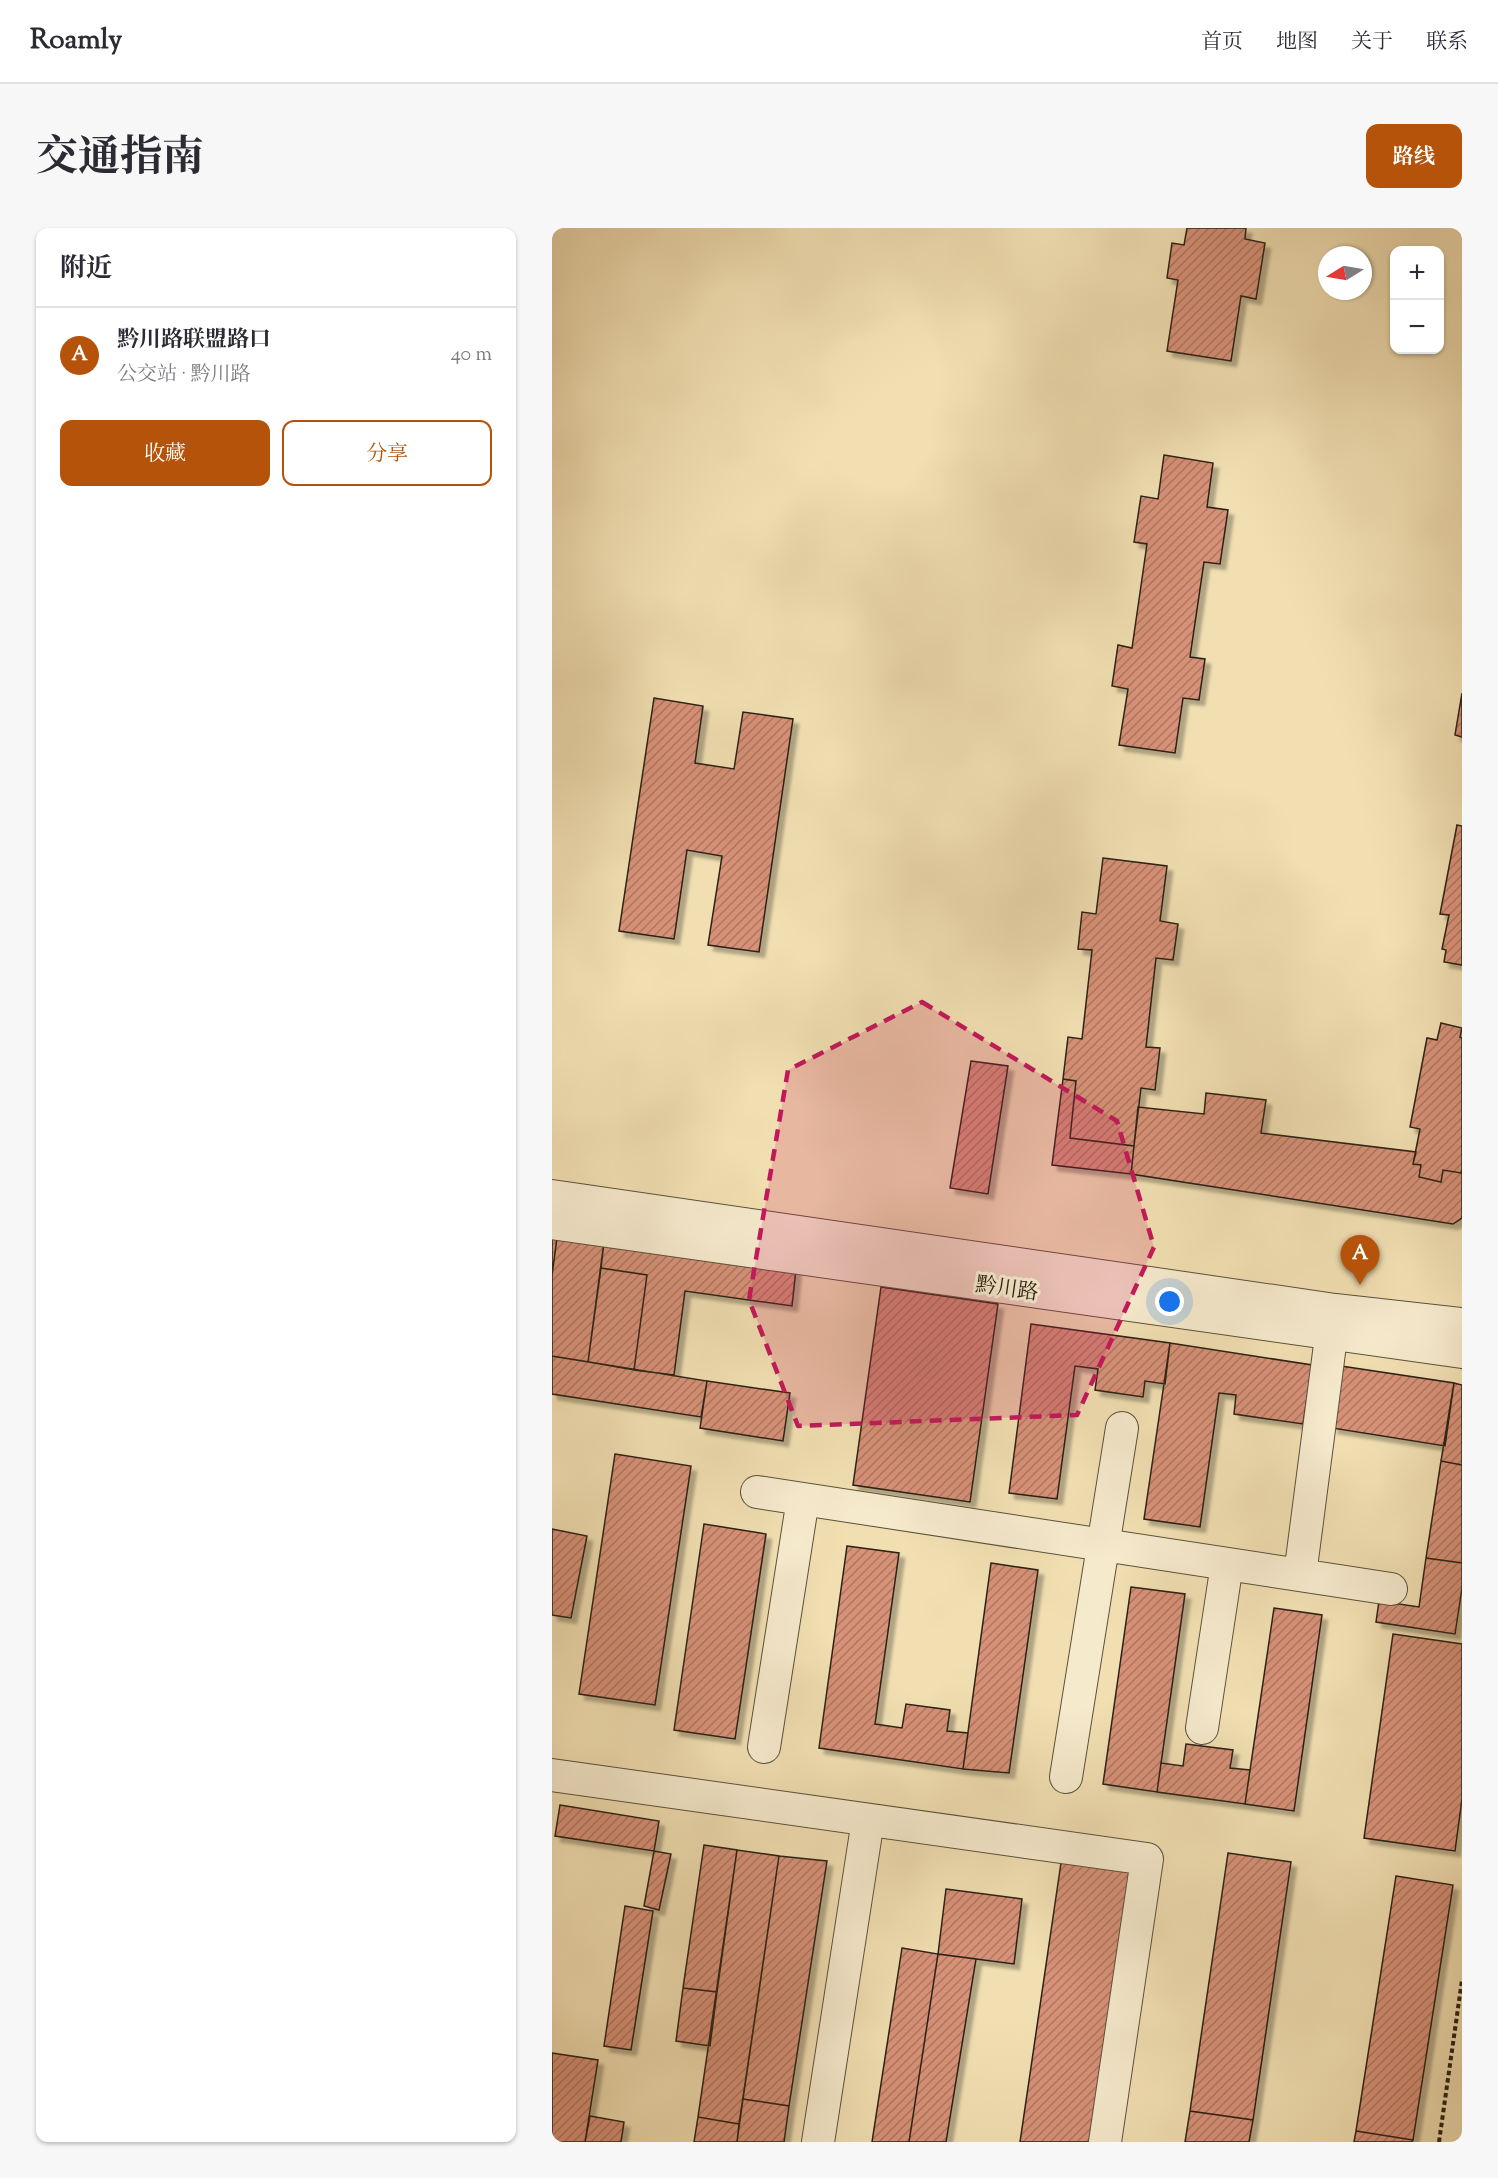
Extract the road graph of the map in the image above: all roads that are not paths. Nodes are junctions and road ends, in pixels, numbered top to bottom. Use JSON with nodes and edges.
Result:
{"nodes":[{"id":1,"x":552,"y":1196,"type":"edge"},
{"id":2,"x":552,"y":1223,"type":"edge"},
{"id":3,"x":1333,"y":1323,"type":"junction"},
{"id":4,"x":1462,"y":1324,"type":"edge"},
{"id":5,"x":1462,"y":1352,"type":"edge"},
{"id":6,"x":1122,"y":1428,"type":"dead end"},
{"id":7,"x":757,"y":1492,"type":"dead end"},
{"id":8,"x":803,"y":1499,"type":"junction"},
{"id":9,"x":1103,"y":1545,"type":"junction"},
{"id":10,"x":1227,"y":1564,"type":"junction"},
{"id":11,"x":1300,"y":1575,"type":"junction"},
{"id":12,"x":1391,"y":1589,"type":"dead end"},
{"id":13,"x":1202,"y":1728,"type":"dead end"},
{"id":14,"x":764,"y":1747,"type":"dead end"},
{"id":15,"x":552,"y":1775,"type":"edge"},
{"id":16,"x":1066,"y":1777,"type":"dead end"},
{"id":17,"x":868,"y":1820,"type":"junction"},
{"id":18,"x":818,"y":2142,"type":"edge"},
{"id":19,"x":1105,"y":2142,"type":"edge"}],
"edges":[{"from":1,"to":3,"type":"street","name":"黔川路"},
{"from":2,"to":3,"type":"street","name":"黔川路"},
{"from":3,"to":4,"type":"street","name":"黔川路"},
{"from":3,"to":5,"type":"street","name":"黔川路"},
{"from":3,"to":11,"type":"street"},
{"from":6,"to":9,"type":"street"},
{"from":7,"to":8,"type":"street"},
{"from":8,"to":9,"type":"street"},
{"from":8,"to":14,"type":"street"},
{"from":9,"to":10,"type":"street"},
{"from":9,"to":16,"type":"street"},
{"from":10,"to":11,"type":"street"},
{"from":10,"to":13,"type":"street"},
{"from":11,"to":12,"type":"street"},
{"from":15,"to":17,"type":"street"},
{"from":17,"to":18,"type":"street"},
{"from":17,"to":19,"type":"street"}]}
